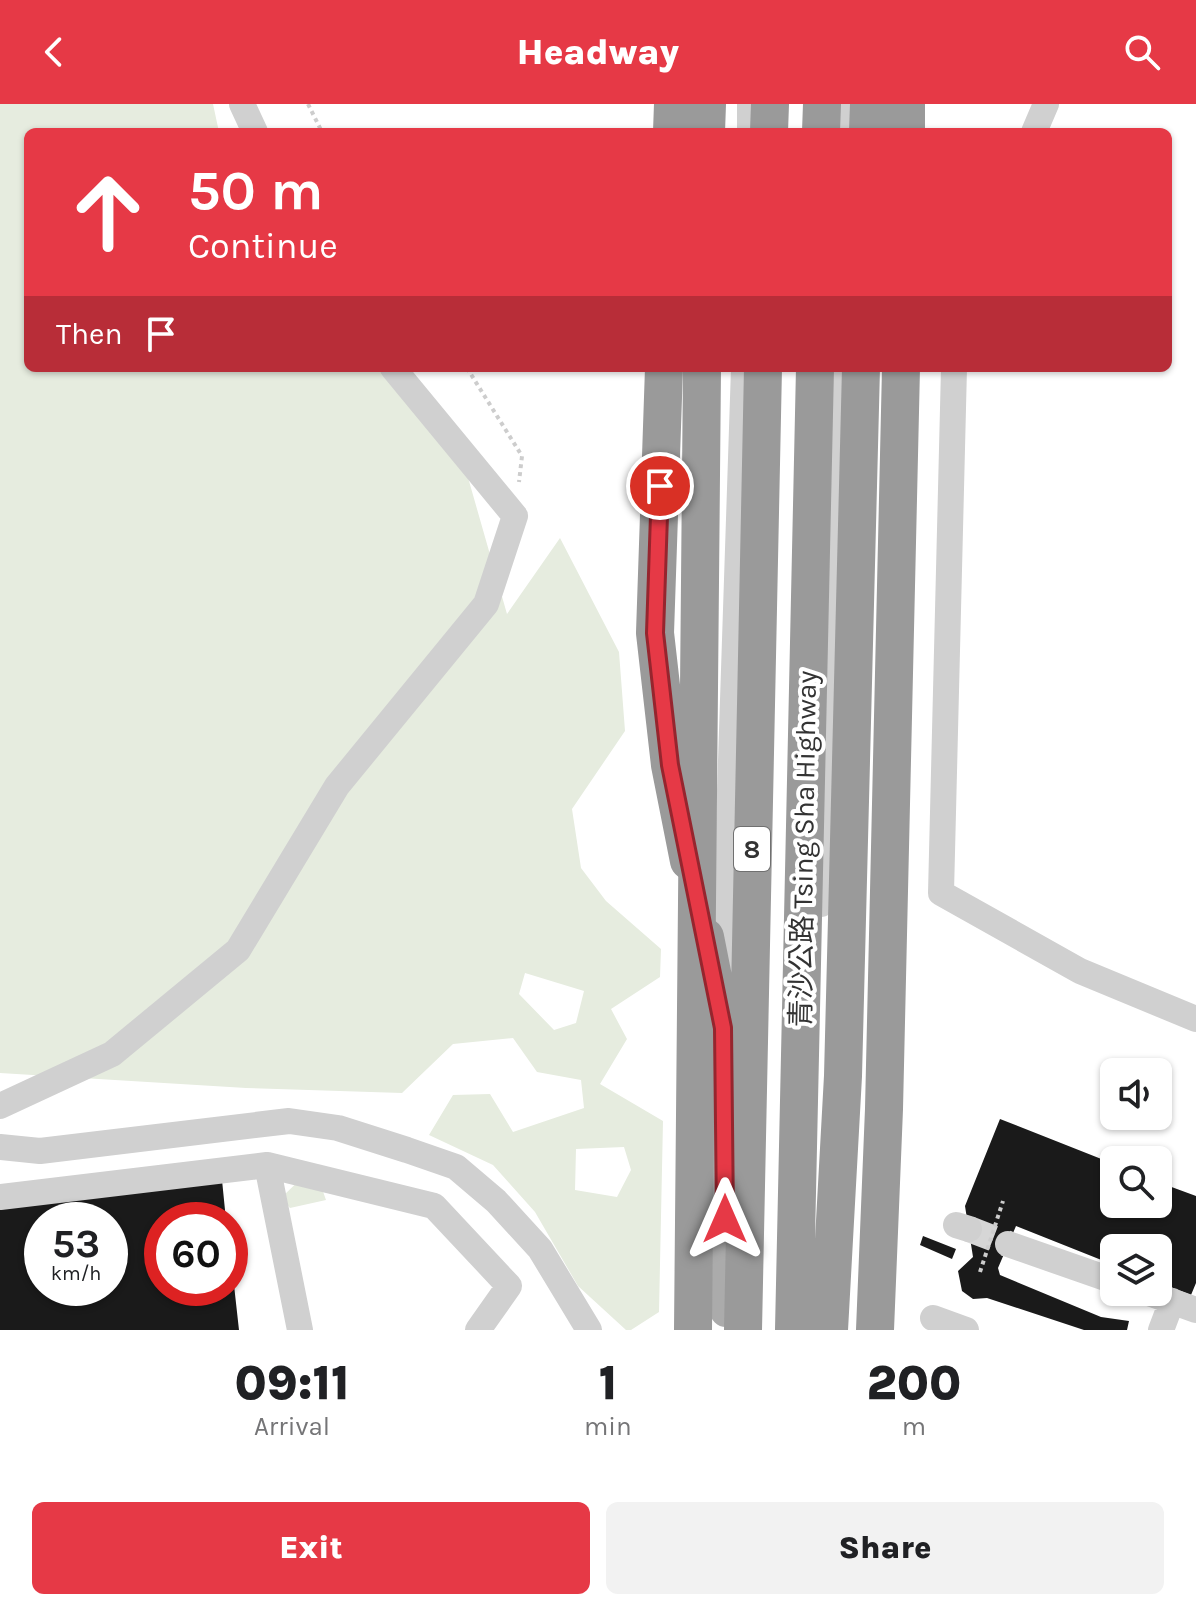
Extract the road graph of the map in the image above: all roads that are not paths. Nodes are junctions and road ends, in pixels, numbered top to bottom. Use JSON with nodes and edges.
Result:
{"nodes":[{"id":1,"x":242,"y":104,"type":"edge"},
{"id":2,"x":673,"y":104,"type":"edge"},
{"id":3,"x":707,"y":104,"type":"edge"},
{"id":4,"x":750,"y":104,"type":"edge"},
{"id":5,"x":770,"y":104,"type":"edge"},
{"id":6,"x":822,"y":104,"type":"edge"},
{"id":7,"x":845,"y":104,"type":"edge"},
{"id":8,"x":869,"y":104,"type":"edge"},
{"id":9,"x":906,"y":104,"type":"edge"},
{"id":10,"x":1046,"y":104,"type":"edge"},
{"id":11,"x":253,"y":128,"type":"edge"},
{"id":12,"x":672,"y":128,"type":"edge"},
{"id":13,"x":706,"y":128,"type":"edge"},
{"id":14,"x":750,"y":128,"type":"edge"},
{"id":15,"x":769,"y":128,"type":"edge"},
{"id":16,"x":821,"y":128,"type":"edge"},
{"id":17,"x":844,"y":128,"type":"edge"},
{"id":18,"x":868,"y":128,"type":"edge"},
{"id":19,"x":906,"y":128,"type":"edge"},
{"id":20,"x":1036,"y":128,"type":"edge"},
{"id":21,"x":396,"y":372,"type":"edge"},
{"id":22,"x":664,"y":372,"type":"edge"},
{"id":23,"x":702,"y":372,"type":"edge"},
{"id":24,"x":744,"y":372,"type":"edge"},
{"id":25,"x":763,"y":372,"type":"edge"},
{"id":26,"x":815,"y":372,"type":"edge"},
{"id":27,"x":840,"y":372,"type":"edge"},
{"id":28,"x":861,"y":372,"type":"edge"},
{"id":29,"x":901,"y":372,"type":"edge"},
{"id":30,"x":954,"y":372,"type":"edge"},
{"id":31,"x":1196,"y":1019,"type":"edge"},
{"id":32,"x":723,"y":1028,"type":"junction"},
{"id":33,"x":0,"y":1106,"type":"edge"},
{"id":34,"x":0,"y":1147,"type":"edge"},
{"id":35,"x":267,"y":1165,"type":"junction"},
{"id":36,"x":0,"y":1197,"type":"edge"},
{"id":37,"x":1008,"y":1244,"type":"tunnel mouth"},
{"id":38,"x":1100,"y":1276,"type":"edge"},
{"id":39,"x":1184,"y":1312,"type":"edge"},
{"id":40,"x":933,"y":1318,"type":"dead end"},
{"id":41,"x":300,"y":1330,"type":"edge"},
{"id":42,"x":478,"y":1330,"type":"edge"},
{"id":43,"x":589,"y":1330,"type":"edge"},
{"id":44,"x":693,"y":1330,"type":"edge"},
{"id":45,"x":730,"y":1330,"type":"edge"},
{"id":46,"x":743,"y":1330,"type":"edge"},
{"id":47,"x":794,"y":1330,"type":"edge"},
{"id":48,"x":828,"y":1330,"type":"edge"},
{"id":49,"x":875,"y":1330,"type":"edge"},
{"id":50,"x":966,"y":1330,"type":"edge"},
{"id":51,"x":1161,"y":1330,"type":"edge"}],
"edges":[{"from":1,"to":11,"type":"street"},
{"from":2,"to":12,"type":"highway"},
{"from":3,"to":13,"type":"highway"},
{"from":4,"to":14,"type":"street"},
{"from":5,"to":15,"type":"highway"},
{"from":6,"to":16,"type":"highway"},
{"from":7,"to":17,"type":"street"},
{"from":8,"to":18,"type":"highway"},
{"from":9,"to":19,"type":"highway"},
{"from":10,"to":20,"type":"street"},
{"from":21,"to":33,"type":"street"},
{"from":22,"to":32,"type":"highway"},
{"from":23,"to":44,"type":"highway","bridge":true},
{"from":24,"to":32,"type":"street"},
{"from":25,"to":46,"type":"highway","name":"青沙公路 Tsing Sha Highway","number":"8"},
{"from":26,"to":47,"type":"highway","name":"青沙公路 Tsing Sha Highway","number":"8"},
{"from":27,"to":48,"type":"street"},
{"from":28,"to":48,"type":"highway"},
{"from":29,"to":49,"type":"highway"},
{"from":30,"to":31,"type":"street"},
{"from":32,"to":45,"type":"main road"},
{"from":34,"to":43,"type":"street"},
{"from":35,"to":36,"type":"street"},
{"from":35,"to":41,"type":"street"},
{"from":35,"to":42,"type":"street"},
{"from":37,"to":38,"type":"street"},
{"from":39,"to":51,"type":"street"},
{"from":40,"to":50,"type":"street"}]}
